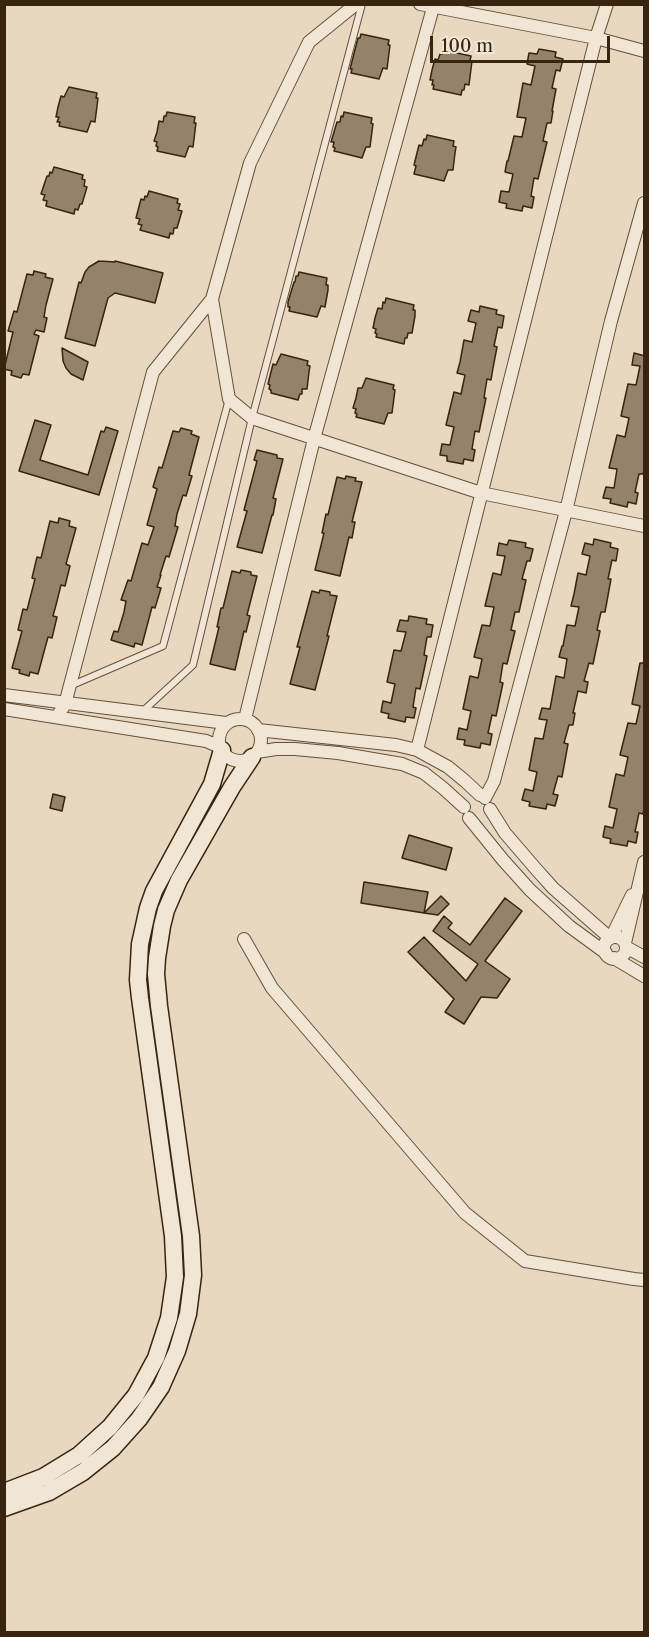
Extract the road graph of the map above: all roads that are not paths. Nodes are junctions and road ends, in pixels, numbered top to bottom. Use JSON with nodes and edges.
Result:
{"nodes":[{"id":1,"x":356,"y":4,"type":"edge"},
{"id":2,"x":362,"y":4,"type":"edge"},
{"id":3,"x":420,"y":4,"type":"edge"},
{"id":4,"x":607,"y":4,"type":"edge"},
{"id":5,"x":434,"y":6,"type":"edge"},
{"id":6,"x":596,"y":38,"type":"junction"},
{"id":7,"x":645,"y":51,"type":"edge"},
{"id":8,"x":645,"y":203,"type":"edge"},
{"id":9,"x":212,"y":299,"type":"junction"},
{"id":10,"x":229,"y":399,"type":"junction"},
{"id":11,"x":252,"y":418,"type":"junction"},
{"id":12,"x":314,"y":439,"type":"junction"},
{"id":13,"x":481,"y":493,"type":"junction"},
{"id":14,"x":566,"y":511,"type":"junction"},
{"id":15,"x":645,"y":526,"type":"edge"},
{"id":16,"x":70,"y":687,"type":"junction"},
{"id":17,"x":4,"y":695,"type":"edge"},
{"id":18,"x":65,"y":704,"type":"junction"},
{"id":19,"x":4,"y":709,"type":"edge"},
{"id":20,"x":142,"y":712,"type":"junction"},
{"id":21,"x":57,"y":717,"type":"junction"},
{"id":22,"x":245,"y":720,"type":"junction"},
{"id":23,"x":226,"y":723,"type":"junction"},
{"id":24,"x":258,"y":730,"type":"junction"},
{"id":25,"x":221,"y":749,"type":"junction"},
{"id":26,"x":417,"y":750,"type":"junction"},
{"id":27,"x":254,"y":755,"type":"junction"},
{"id":28,"x":485,"y":800,"type":"junction"},
{"id":29,"x":466,"y":813,"type":"junction"},
{"id":30,"x":645,"y":862,"type":"edge"},
{"id":31,"x":641,"y":875,"type":"junction"},
{"id":32,"x":611,"y":938,"type":"junction"},
{"id":33,"x":244,"y":939,"type":"dead end"},
{"id":34,"x":626,"y":945,"type":"junction"},
{"id":35,"x":610,"y":956,"type":"junction"},
{"id":36,"x":645,"y":957,"type":"edge"},
{"id":37,"x":645,"y":976,"type":"edge"},
{"id":38,"x":645,"y":1280,"type":"edge"},
{"id":39,"x":4,"y":1492,"type":"edge"},
{"id":40,"x":4,"y":1508,"type":"edge"}],
"edges":[{"from":1,"to":9,"type":"street"},
{"from":2,"to":11,"type":"lane"},
{"from":3,"to":5,"type":"street"},
{"from":4,"to":6,"type":"street"},
{"from":5,"to":6,"type":"street"},
{"from":5,"to":12,"type":"street"},
{"from":6,"to":7,"type":"street"},
{"from":6,"to":13,"type":"street"},
{"from":8,"to":14,"type":"street"},
{"from":9,"to":10,"type":"street"},
{"from":9,"to":16,"type":"street"},
{"from":10,"to":11,"type":"street"},
{"from":10,"to":16,"type":"lane"},
{"from":11,"to":12,"type":"street"},
{"from":11,"to":20,"type":"lane"},
{"from":12,"to":13,"type":"street"},
{"from":12,"to":22,"type":"street"},
{"from":13,"to":14,"type":"street"},
{"from":13,"to":26,"type":"street"},
{"from":14,"to":15,"type":"street"},
{"from":14,"to":28,"type":"street"},
{"from":16,"to":18,"type":"street"},
{"from":17,"to":18,"type":"street"},
{"from":18,"to":20,"type":"street"},
{"from":18,"to":21,"type":"street"},
{"from":19,"to":21,"type":"street"},
{"from":20,"to":23,"type":"street"},
{"from":21,"to":25,"type":"street"},
{"from":22,"to":23,"type":"street"},
{"from":22,"to":24,"type":"street"},
{"from":23,"to":25,"type":"street"},
{"from":24,"to":26,"type":"street"},
{"from":24,"to":27,"type":"street"},
{"from":25,"to":27,"type":"street"},
{"from":25,"to":39,"type":"main road"},
{"from":26,"to":28,"type":"street"},
{"from":27,"to":29,"type":"street"},
{"from":27,"to":40,"type":"main road"},
{"from":28,"to":29,"type":"street"},
{"from":28,"to":29,"type":"street"},
{"from":28,"to":32,"type":"street"},
{"from":29,"to":35,"type":"street"},
{"from":30,"to":31,"type":"street"},
{"from":31,"to":32,"type":"street"},
{"from":31,"to":34,"type":"street"},
{"from":32,"to":34,"type":"street"},
{"from":32,"to":35,"type":"street"},
{"from":33,"to":38,"type":"street"},
{"from":34,"to":35,"type":"street"},
{"from":34,"to":36,"type":"street"},
{"from":35,"to":37,"type":"street"}]}
